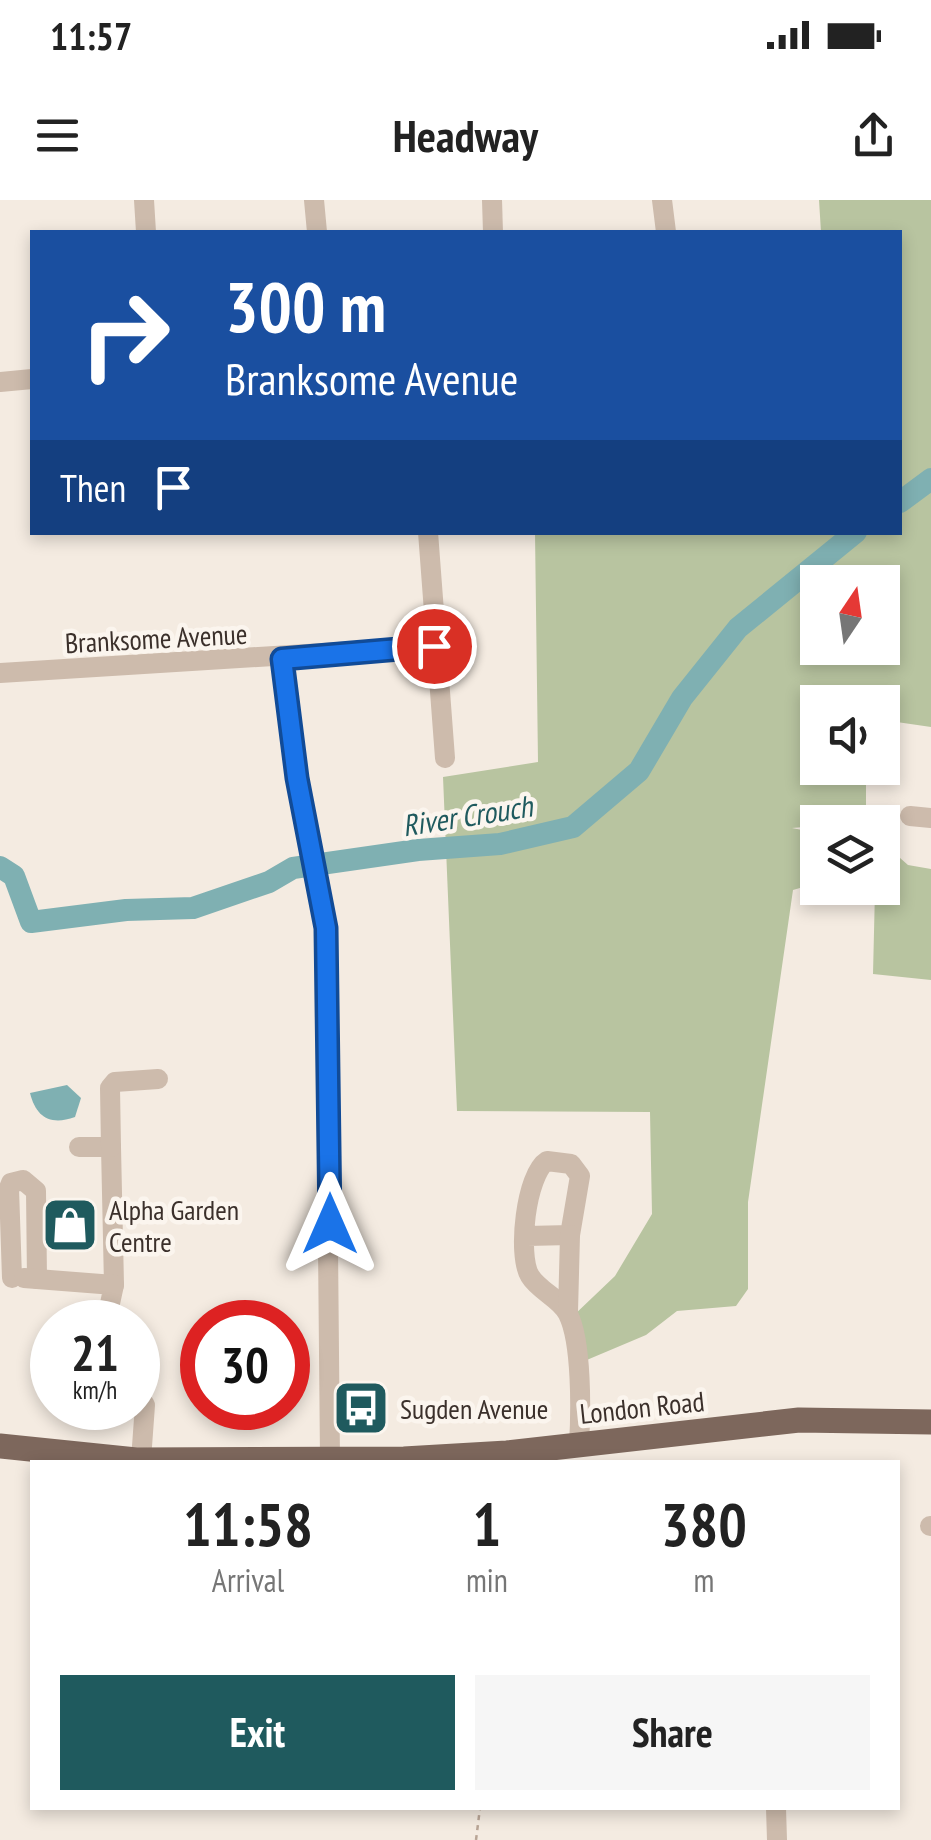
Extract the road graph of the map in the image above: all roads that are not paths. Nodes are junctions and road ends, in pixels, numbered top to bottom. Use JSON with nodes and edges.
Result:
{"nodes":[{"id":1,"x":144,"y":200,"type":"edge"},
{"id":2,"x":314,"y":200,"type":"edge"},
{"id":3,"x":492,"y":200,"type":"edge"},
{"id":4,"x":662,"y":200,"type":"edge"},
{"id":5,"x":146,"y":230,"type":"edge"},
{"id":6,"x":317,"y":230,"type":"edge"},
{"id":7,"x":494,"y":230,"type":"edge"},
{"id":8,"x":666,"y":230,"type":"edge"},
{"id":9,"x":30,"y":380,"type":"edge"},
{"id":10,"x":0,"y":382,"type":"edge"},
{"id":11,"x":428,"y":535,"type":"edge"},
{"id":12,"x":434,"y":646,"type":"junction"},
{"id":13,"x":282,"y":659,"type":"junction"},
{"id":14,"x":0,"y":673,"type":"edge"},
{"id":15,"x":444,"y":758,"type":"dead end"},
{"id":16,"x":158,"y":1080,"type":"dead end"},
{"id":17,"x":79,"y":1147,"type":"dead end"},
{"id":18,"x":111,"y":1147,"type":"junction"},
{"id":19,"x":526,"y":1236,"type":"junction"},
{"id":20,"x":570,"y":1236,"type":"junction"},
{"id":21,"x":6,"y":1277,"type":"edge"},
{"id":22,"x":36,"y":1279,"type":"junction"},
{"id":23,"x":114,"y":1285,"type":"junction"},
{"id":24,"x":111,"y":1300,"type":"edge"},
{"id":25,"x":568,"y":1312,"type":"junction"},
{"id":26,"x":931,"y":1422,"type":"edge"},
{"id":27,"x":143,"y":1430,"type":"edge"},
{"id":28,"x":579,"y":1444,"type":"junction"},
{"id":29,"x":0,"y":1446,"type":"edge"},
{"id":30,"x":507,"y":1458,"type":"edge"},
{"id":31,"x":330,"y":1459,"type":"junction"},
{"id":32,"x":141,"y":1460,"type":"edge"},
{"id":33,"x":776,"y":1810,"type":"edge"},
{"id":34,"x":777,"y":1840,"type":"edge"}],
"edges":[{"from":1,"to":5,"type":"street"},
{"from":2,"to":6,"type":"street"},
{"from":3,"to":7,"type":"street"},
{"from":4,"to":8,"type":"street"},
{"from":9,"to":10,"type":"street"},
{"from":11,"to":12,"type":"street"},
{"from":12,"to":13,"type":"street","name":"Branksome Avenue"},
{"from":12,"to":15,"type":"street"},
{"from":13,"to":14,"type":"street","name":"Branksome Avenue"},
{"from":13,"to":31,"type":"street"},
{"from":16,"to":18,"type":"street"},
{"from":17,"to":18,"type":"street"},
{"from":18,"to":23,"type":"street"},
{"from":19,"to":20,"type":"street"},
{"from":19,"to":20,"type":"street"},
{"from":19,"to":25,"type":"street"},
{"from":20,"to":25,"type":"street"},
{"from":21,"to":22,"type":"street"},
{"from":21,"to":22,"type":"street"},
{"from":22,"to":23,"type":"street"},
{"from":23,"to":24,"type":"street"},
{"from":25,"to":28,"type":"street"},
{"from":26,"to":28,"type":"main road","name":"London Road"},
{"from":27,"to":32,"type":"street"},
{"from":28,"to":30,"type":"main road","name":"London Road"},
{"from":29,"to":32,"type":"main road","name":"London Road"},
{"from":30,"to":31,"type":"main road","name":"London Road"},
{"from":31,"to":32,"type":"main road","name":"London Road"},
{"from":33,"to":34,"type":"street"}]}
